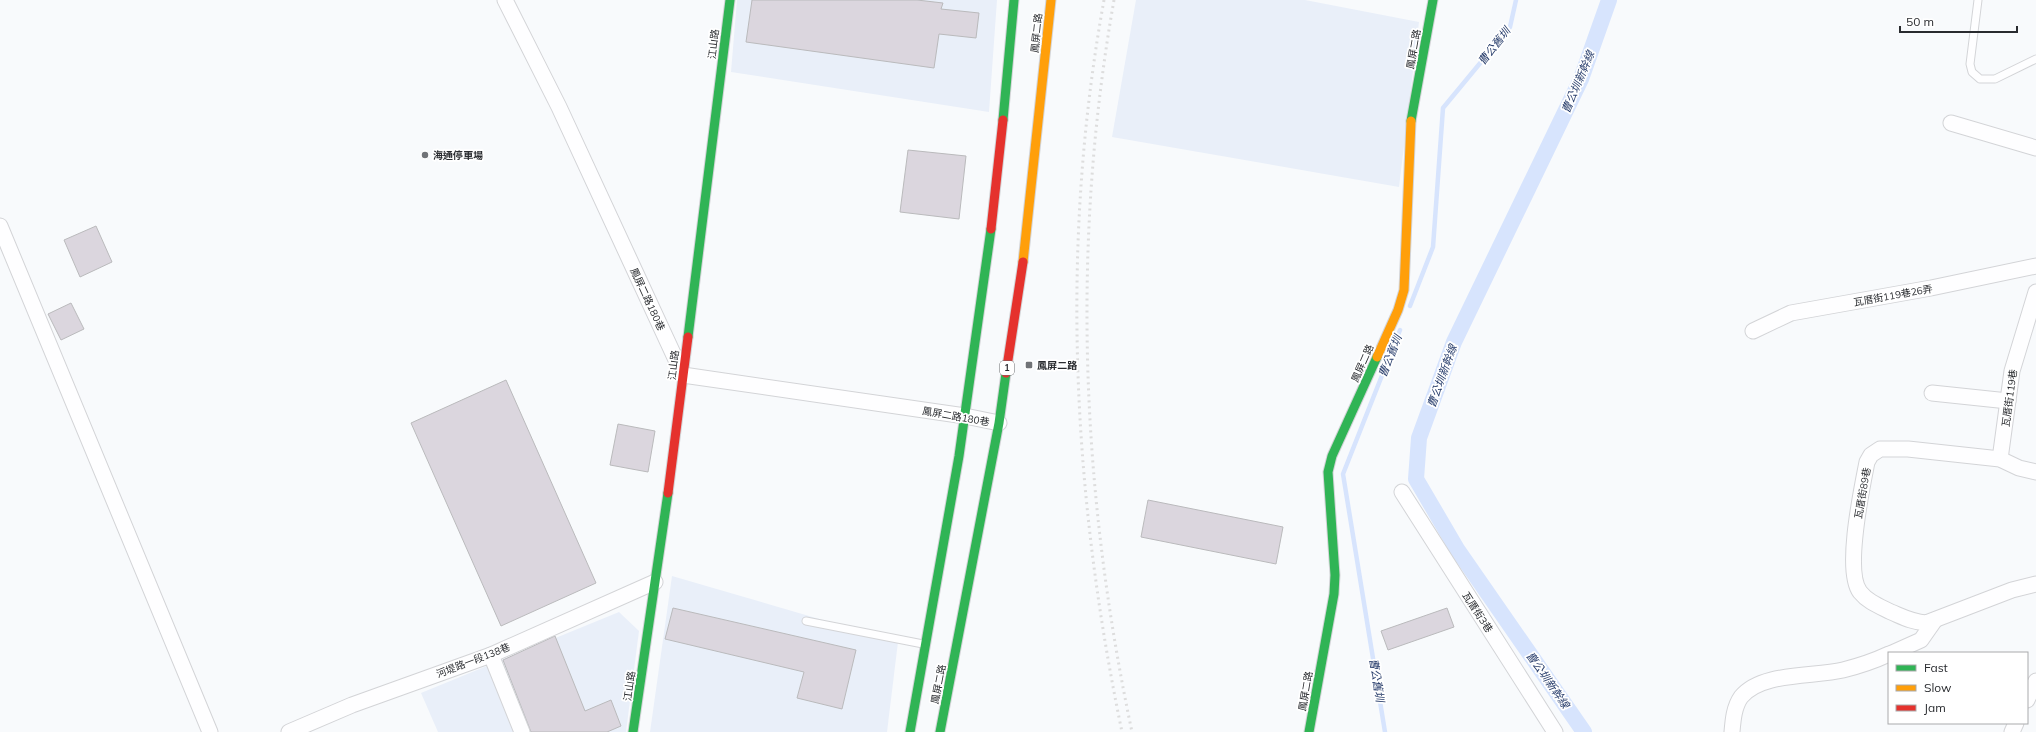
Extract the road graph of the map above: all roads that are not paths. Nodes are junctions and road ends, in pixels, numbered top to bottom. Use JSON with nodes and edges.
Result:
{"nodes":[{"id":1,"x":505,"y":0,"type":"edge"},
{"id":2,"x":730,"y":0,"type":"edge"},
{"id":3,"x":1014,"y":0,"type":"edge"},
{"id":4,"x":1051,"y":0,"type":"edge"},
{"id":5,"x":1434,"y":0,"type":"edge"},
{"id":6,"x":1978,"y":0,"type":"edge"},
{"id":7,"x":2036,"y":59,"type":"edge"},
{"id":8,"x":1952,"y":123,"type":"dead end"},
{"id":9,"x":2036,"y":148,"type":"edge"},
{"id":10,"x":0,"y":226,"type":"edge"},
{"id":11,"x":2036,"y":266,"type":"edge"},
{"id":12,"x":2036,"y":292,"type":"edge"},
{"id":13,"x":1754,"y":331,"type":"dead end"},
{"id":14,"x":683,"y":375,"type":"junction"},
{"id":15,"x":1932,"y":393,"type":"dead end"},
{"id":16,"x":2008,"y":401,"type":"junction"},
{"id":17,"x":965,"y":416,"type":"junction"},
{"id":18,"x":999,"y":424,"type":"junction"},
{"id":19,"x":2000,"y":459,"type":"junction"},
{"id":20,"x":2036,"y":472,"type":"edge"},
{"id":21,"x":1402,"y":492,"type":"dead end"},
{"id":22,"x":655,"y":582,"type":"junction"},
{"id":23,"x":2036,"y":584,"type":"edge"},
{"id":24,"x":1935,"y":620,"type":"junction"},
{"id":25,"x":806,"y":621,"type":"dead end"},
{"id":26,"x":923,"y":644,"type":"junction"},
{"id":27,"x":1894,"y":652,"type":"edge"},
{"id":28,"x":491,"y":655,"type":"junction"},
{"id":29,"x":1888,"y":655,"type":"edge"},
{"id":30,"x":210,"y":732,"type":"edge"},
{"id":31,"x":289,"y":732,"type":"edge"},
{"id":32,"x":522,"y":732,"type":"edge"},
{"id":33,"x":633,"y":732,"type":"edge"},
{"id":34,"x":910,"y":732,"type":"edge"},
{"id":35,"x":940,"y":732,"type":"edge"},
{"id":36,"x":1309,"y":732,"type":"edge"},
{"id":37,"x":1554,"y":732,"type":"edge"},
{"id":38,"x":1732,"y":732,"type":"edge"}],
"edges":[{"from":1,"to":14,"type":"street","name":"鳳屏二路180巷"},
{"from":2,"to":14,"type":"street","name":"江山路"},
{"from":3,"to":17,"type":"street","name":"鳳屏二路"},
{"from":4,"to":18,"type":"street","name":"鳳屏二路","number":"1"},
{"from":5,"to":36,"type":"street","name":"鳳屏二路"},
{"from":6,"to":7,"type":"lane"},
{"from":8,"to":9,"type":"street"},
{"from":10,"to":30,"type":"street"},
{"from":11,"to":13,"type":"street","name":"瓦厝街119巷26弄"},
{"from":12,"to":16,"type":"street","name":"瓦厝街119巷"},
{"from":14,"to":17,"type":"street","name":"鳳屏二路180巷"},
{"from":14,"to":22,"type":"street","name":"江山路"},
{"from":15,"to":16,"type":"street"},
{"from":16,"to":19,"type":"street","name":"瓦厝街119巷"},
{"from":17,"to":18,"type":"street","name":"鳳屏二路180巷"},
{"from":17,"to":26,"type":"street","name":"鳳屏二路"},
{"from":18,"to":35,"type":"street","name":"鳳屏二路","number":"1"},
{"from":19,"to":20,"type":"street","name":"瓦厝街89巷"},
{"from":19,"to":24,"type":"street","name":"瓦厝街89巷"},
{"from":21,"to":37,"type":"street","name":"瓦厝街3巷"},
{"from":22,"to":28,"type":"street","name":"河堤路一段138巷"},
{"from":22,"to":33,"type":"street","name":"江山路"},
{"from":23,"to":24,"type":"street","name":"瓦厝街89巷"},
{"from":24,"to":27,"type":"street"},
{"from":25,"to":26,"type":"lane"},
{"from":26,"to":34,"type":"street","name":"鳳屏二路"},
{"from":28,"to":31,"type":"street","name":"河堤路一段138巷"},
{"from":28,"to":32,"type":"street"},
{"from":29,"to":38,"type":"street"}]}
